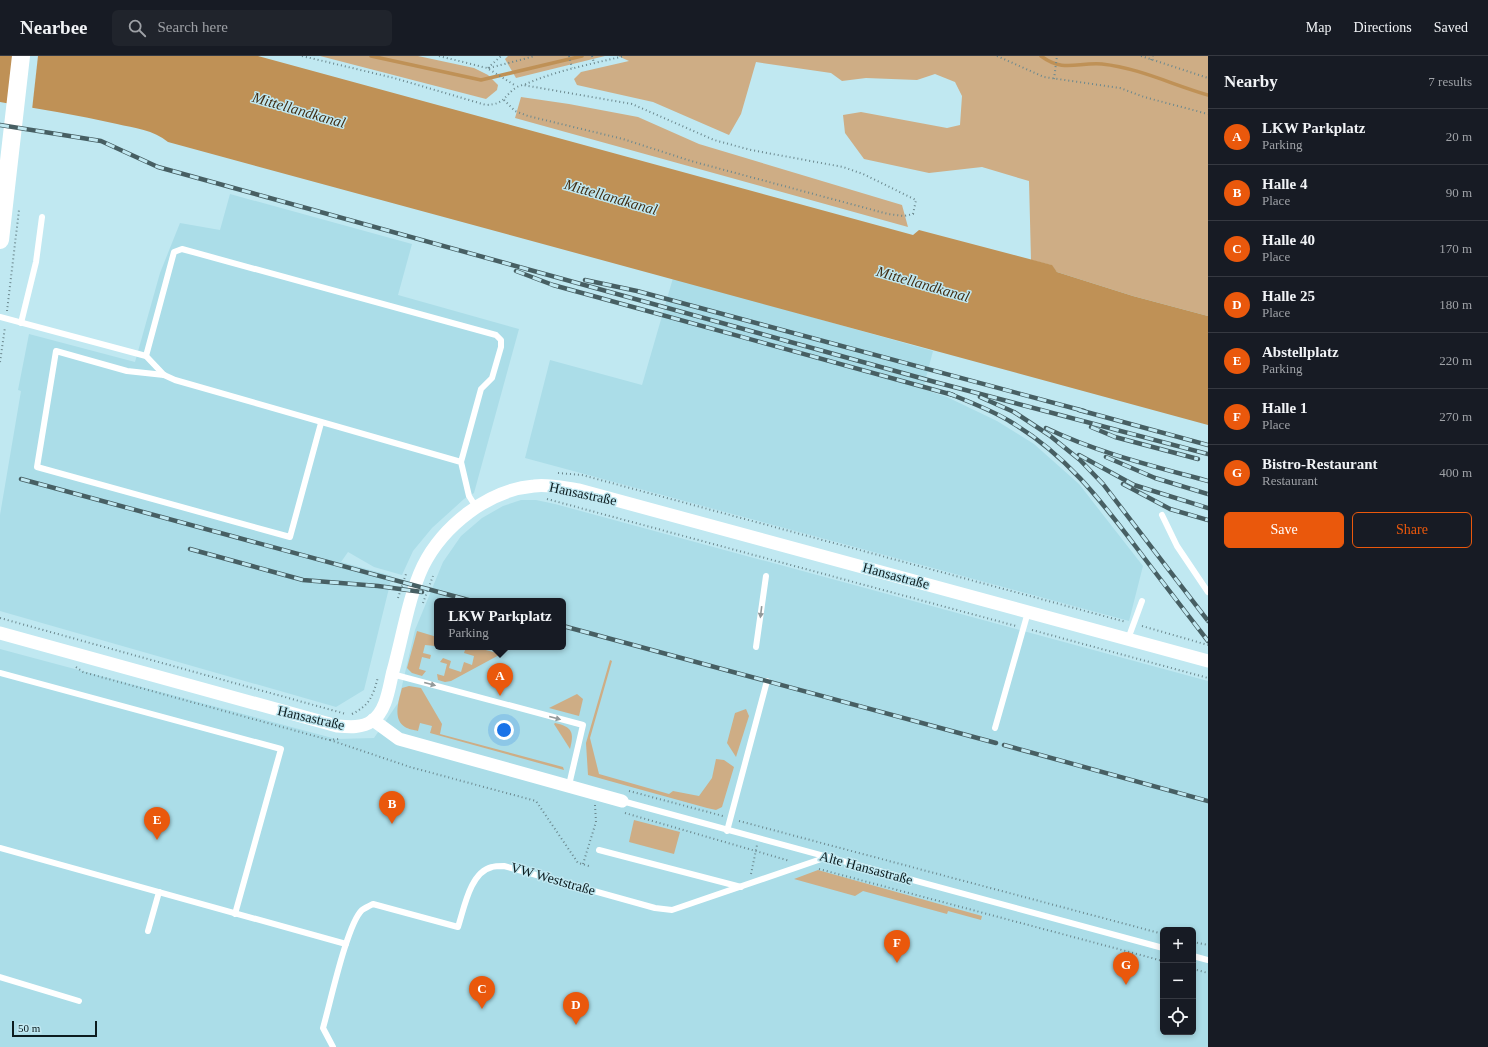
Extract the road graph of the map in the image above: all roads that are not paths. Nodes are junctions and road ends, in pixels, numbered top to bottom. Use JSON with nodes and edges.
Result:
{"nodes":[{"id":1,"x":21,"y":56,"type":"edge"},
{"id":2,"x":42,"y":217,"type":"dead end"},
{"id":3,"x":0,"y":240,"type":"edge"},
{"id":4,"x":3,"y":318,"type":"edge"},
{"id":5,"x":21,"y":323,"type":"junction"},
{"id":6,"x":146,"y":356,"type":"junction"},
{"id":7,"x":164,"y":375,"type":"junction"},
{"id":8,"x":321,"y":423,"type":"junction"},
{"id":9,"x":461,"y":462,"type":"junction"},
{"id":10,"x":476,"y":507,"type":"junction"},
{"id":11,"x":1162,"y":515,"type":"dead end"},
{"id":12,"x":766,"y":576,"type":"dead end"},
{"id":13,"x":1208,"y":592,"type":"edge"},
{"id":14,"x":1142,"y":601,"type":"dead end"},
{"id":15,"x":1028,"y":612,"type":"junction"},
{"id":16,"x":0,"y":633,"type":"edge"},
{"id":17,"x":1128,"y":639,"type":"junction"},
{"id":18,"x":756,"y":648,"type":"dead end"},
{"id":19,"x":1208,"y":661,"type":"edge"},
{"id":20,"x":386,"y":672,"type":"junction"},
{"id":21,"x":0,"y":673,"type":"edge"},
{"id":22,"x":767,"y":680,"type":"dead end"},
{"id":23,"x":373,"y":720,"type":"junction"},
{"id":24,"x":995,"y":728,"type":"dead end"},
{"id":25,"x":569,"y":785,"type":"junction"},
{"id":26,"x":625,"y":802,"type":"joint"},
{"id":27,"x":727,"y":831,"type":"junction"},
{"id":28,"x":0,"y":848,"type":"edge"},
{"id":29,"x":599,"y":850,"type":"dead end"},
{"id":30,"x":826,"y":857,"type":"junction"},
{"id":31,"x":741,"y":887,"type":"junction"},
{"id":32,"x":159,"y":892,"type":"junction"},
{"id":33,"x":235,"y":914,"type":"junction"},
{"id":34,"x":148,"y":931,"type":"dead end"},
{"id":35,"x":346,"y":944,"type":"junction"},
{"id":36,"x":1160,"y":947,"type":"edge"},
{"id":37,"x":1196,"y":957,"type":"edge"},
{"id":38,"x":1208,"y":960,"type":"edge"},
{"id":39,"x":0,"y":977,"type":"edge"},
{"id":40,"x":79,"y":1001,"type":"dead end"},
{"id":41,"x":333,"y":1047,"type":"edge"}],
"edges":[{"from":1,"to":3,"type":"main road"},
{"from":2,"to":5,"type":"lane"},
{"from":4,"to":5,"type":"lane"},
{"from":5,"to":6,"type":"lane"},
{"from":6,"to":7,"type":"lane"},
{"from":6,"to":9,"type":"lane"},
{"from":7,"to":8,"type":"lane"},
{"from":7,"to":8,"type":"lane"},
{"from":8,"to":9,"type":"lane"},
{"from":9,"to":10,"type":"lane"},
{"from":10,"to":15,"type":"street","name":"Hansastraße"},
{"from":10,"to":20,"type":"street","name":"Hansastraße"},
{"from":11,"to":13,"type":"lane"},
{"from":12,"to":18,"type":"lane","one_way":true},
{"from":14,"to":17,"type":"lane"},
{"from":15,"to":17,"type":"street","name":"Hansastraße"},
{"from":15,"to":24,"type":"lane"},
{"from":16,"to":23,"type":"street","name":"Hansastraße"},
{"from":17,"to":19,"type":"street","name":"Hansastraße"},
{"from":20,"to":23,"type":"street","name":"Hansastraße"},
{"from":20,"to":25,"type":"lane","one_way":true},
{"from":21,"to":33,"type":"lane"},
{"from":22,"to":27,"type":"lane"},
{"from":23,"to":25,"type":"street","name":"Alte Hansastraße"},
{"from":25,"to":26,"type":"street","name":"Alte Hansastraße"},
{"from":26,"to":27,"type":"lane","name":"Alte Hansastraße"},
{"from":27,"to":30,"type":"lane","name":"Alte Hansastraße"},
{"from":28,"to":32,"type":"lane"},
{"from":29,"to":31,"type":"lane"},
{"from":30,"to":31,"type":"lane","name":"VW Weststraße"},
{"from":30,"to":36,"type":"lane","name":"Alte Hansastraße"},
{"from":31,"to":35,"type":"lane","name":"VW Weststraße"},
{"from":32,"to":33,"type":"lane"},
{"from":32,"to":34,"type":"lane"},
{"from":33,"to":35,"type":"lane"},
{"from":35,"to":41,"type":"lane","name":"VW Weststraße"},
{"from":37,"to":38,"type":"lane"},
{"from":39,"to":40,"type":"lane"}]}
